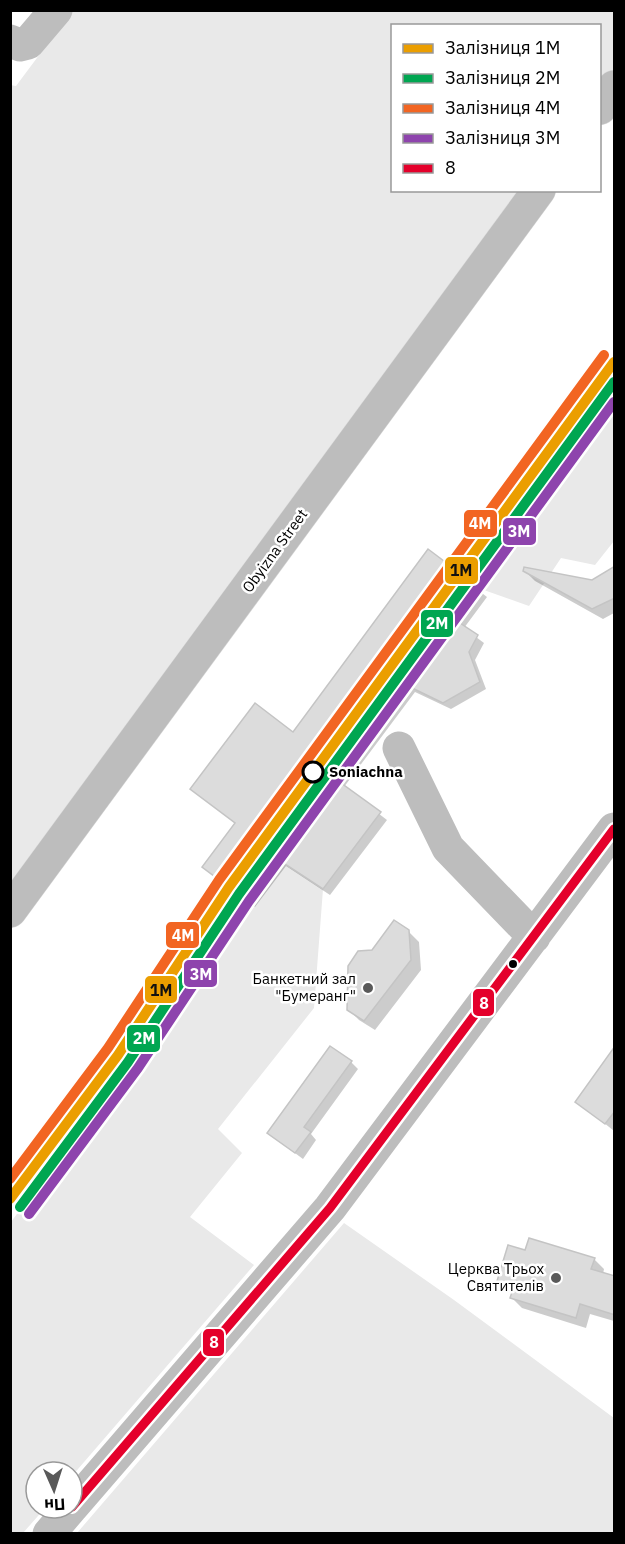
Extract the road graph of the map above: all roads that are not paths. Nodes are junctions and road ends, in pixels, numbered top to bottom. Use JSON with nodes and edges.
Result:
{"nodes":[{"id":1,"x":56,"y":10,"type":"edge"},
{"id":2,"x":10,"y":41,"type":"edge"},
{"id":3,"x":615,"y":87,"type":"edge"},
{"id":4,"x":601,"y":107,"type":"edge"},
{"id":5,"x":538,"y":192,"type":"edge"},
{"id":6,"x":399,"y":748,"type":"dead end"},
{"id":7,"x":610,"y":846,"type":"edge"},
{"id":8,"x":10,"y":911,"type":"edge"},
{"id":9,"x":534,"y":937,"type":"junction"},
{"id":10,"x":84,"y":1492,"type":"edge"},
{"id":11,"x":60,"y":1520,"type":"edge"},
{"id":12,"x":49,"y":1533,"type":"edge"}],
"edges":[{"from":1,"to":2,"type":"main road"},
{"from":3,"to":4,"type":"main road"},
{"from":5,"to":8,"type":"main road","name":"Obyizna Street"},
{"from":6,"to":9,"type":"main road"},
{"from":7,"to":9,"type":"main road"},
{"from":9,"to":10,"type":"main road"},
{"from":11,"to":12,"type":"main road"}]}
